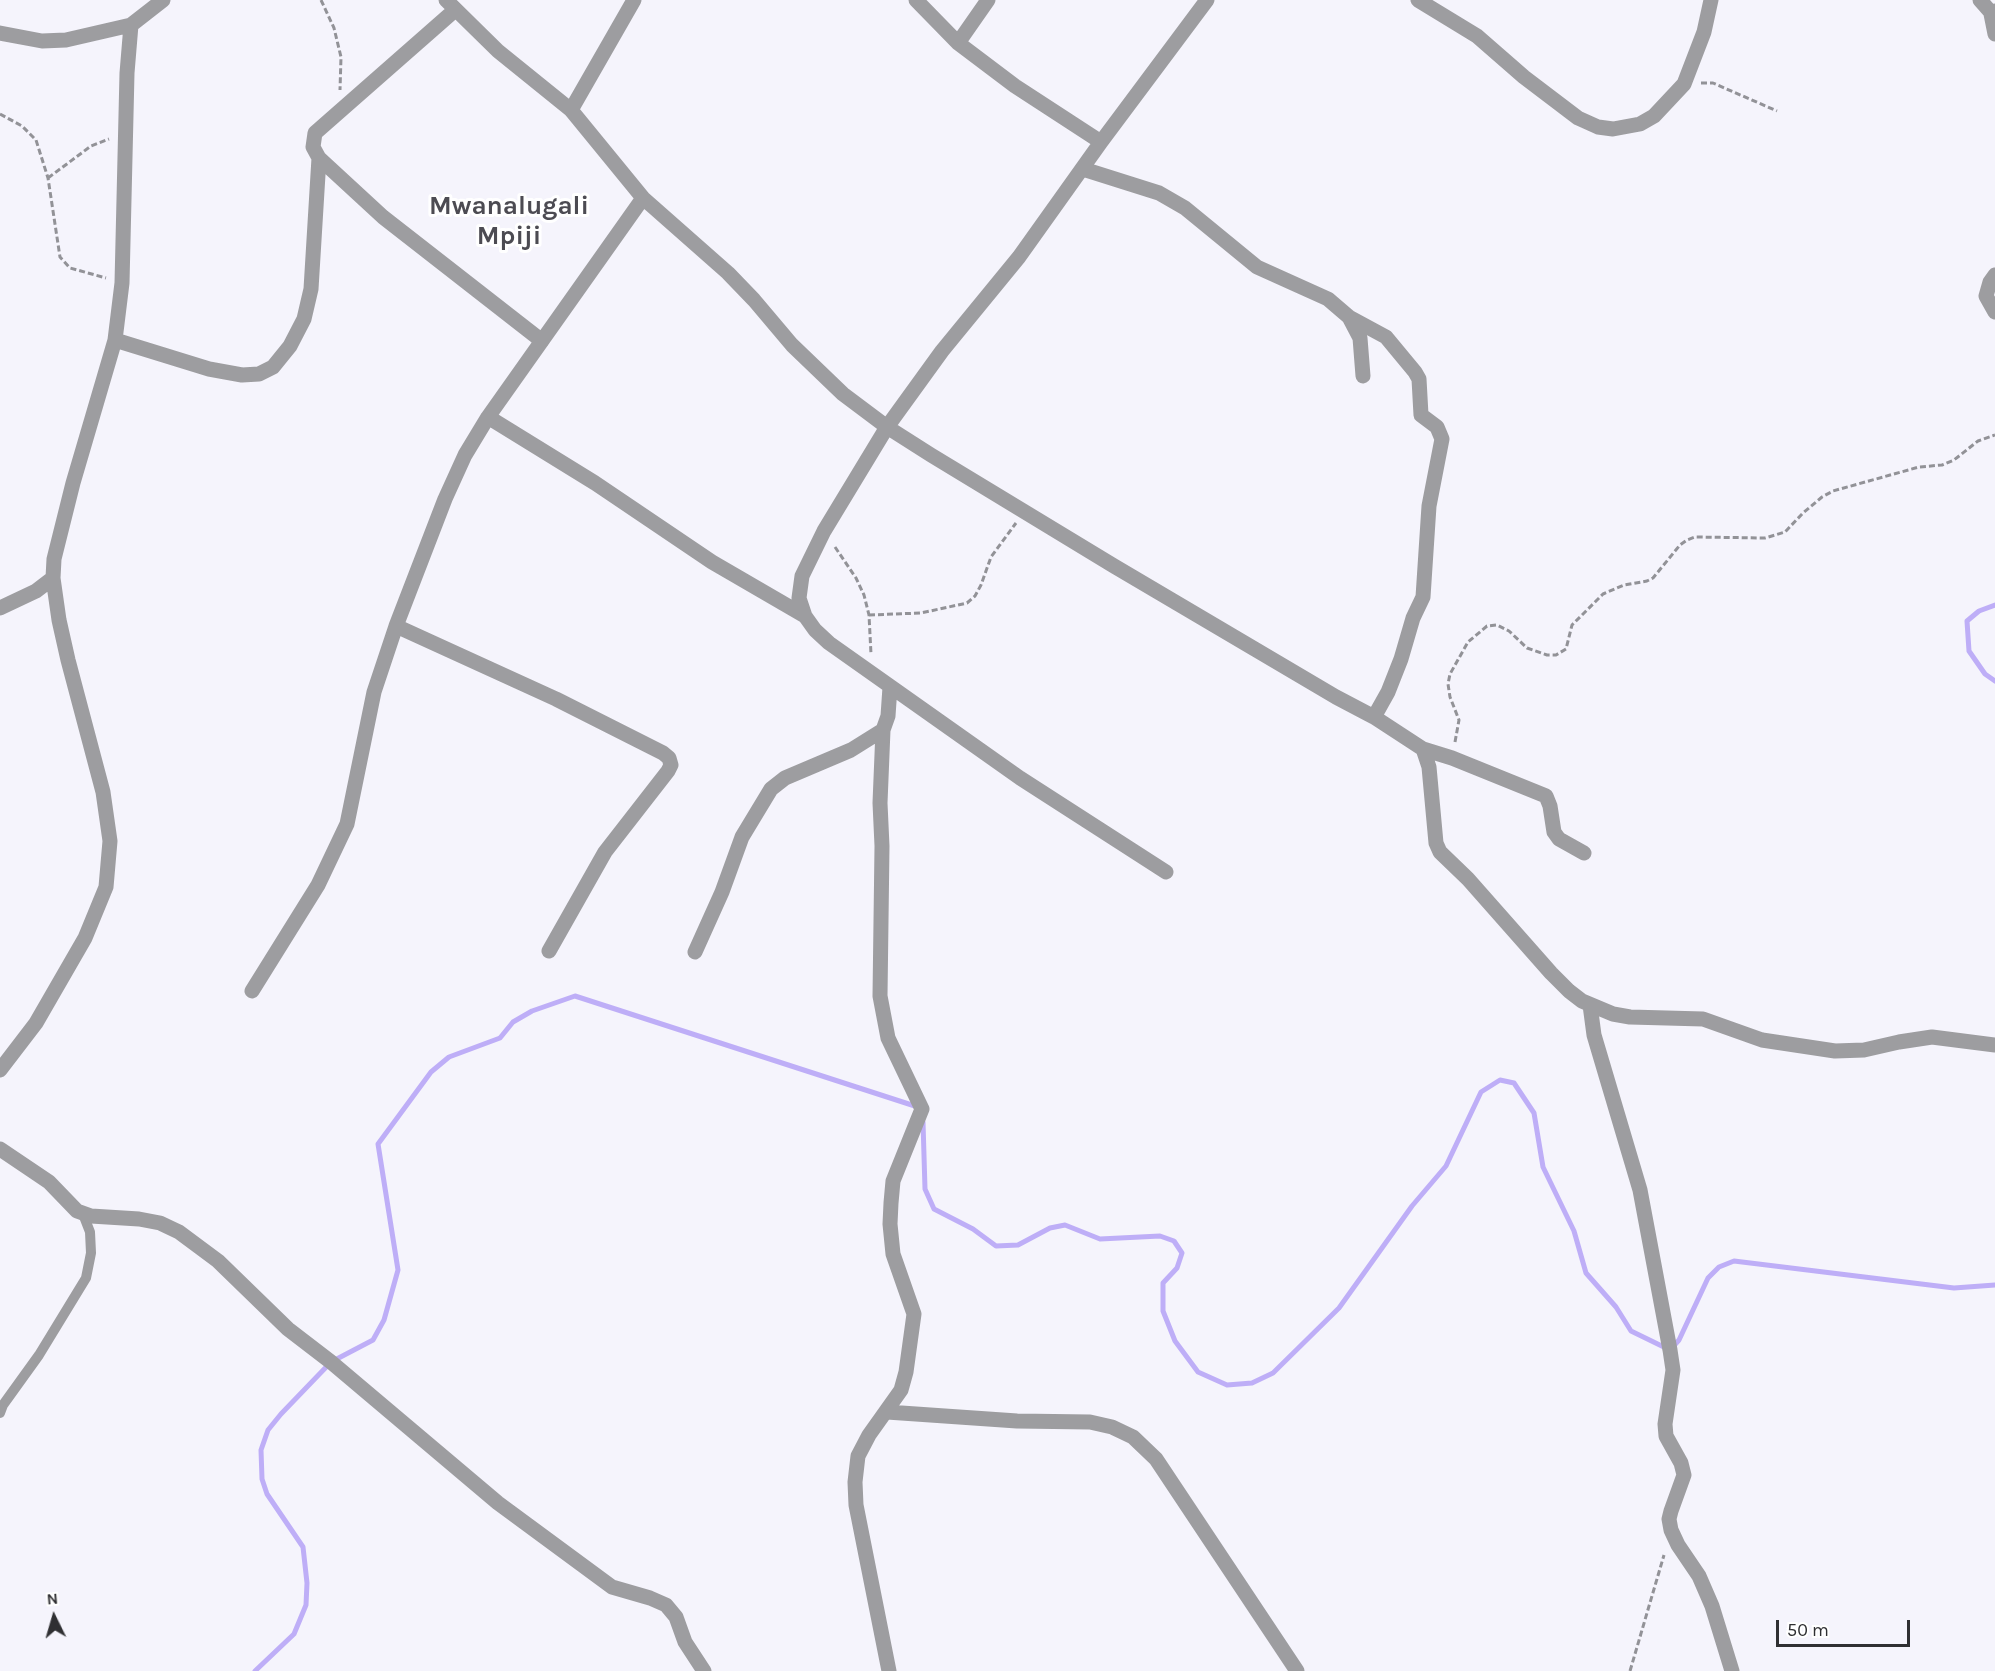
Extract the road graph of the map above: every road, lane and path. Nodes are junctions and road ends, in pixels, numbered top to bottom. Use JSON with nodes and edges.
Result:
{"nodes":[{"id":1,"x":163,"y":0,"type":"edge"},
{"id":2,"x":321,"y":0,"type":"edge"},
{"id":3,"x":634,"y":0,"type":"edge"},
{"id":4,"x":916,"y":0,"type":"edge"},
{"id":5,"x":988,"y":0,"type":"edge"},
{"id":6,"x":1207,"y":0,"type":"edge"},
{"id":7,"x":1418,"y":0,"type":"edge"},
{"id":8,"x":1712,"y":0,"type":"edge"},
{"id":9,"x":1980,"y":0,"type":"edge"},
{"id":10,"x":451,"y":5,"type":"edge"},
{"id":11,"x":1994,"y":14,"type":"edge"},
{"id":12,"x":131,"y":25,"type":"junction"},
{"id":13,"x":0,"y":33,"type":"edge"},
{"id":14,"x":1995,"y":34,"type":"edge"},
{"id":15,"x":958,"y":43,"type":"junction"},
{"id":16,"x":1684,"y":84,"type":"junction"},
{"id":17,"x":571,"y":110,"type":"junction"},
{"id":18,"x":1777,"y":111,"type":"dead end"},
{"id":19,"x":340,"y":112,"type":"junction"},
{"id":20,"x":0,"y":114,"type":"edge"},
{"id":21,"x":126,"y":132,"type":"junction"},
{"id":22,"x":1101,"y":142,"type":"junction"},
{"id":23,"x":319,"y":158,"type":"junction"},
{"id":24,"x":1083,"y":169,"type":"junction"},
{"id":25,"x":48,"y":178,"type":"junction"},
{"id":26,"x":643,"y":198,"type":"junction"},
{"id":27,"x":1995,"y":275,"type":"edge"},
{"id":28,"x":122,"y":283,"type":"junction"},
{"id":29,"x":1995,"y":312,"type":"edge"},
{"id":30,"x":1349,"y":317,"type":"junction"},
{"id":31,"x":115,"y":340,"type":"junction"},
{"id":32,"x":542,"y":341,"type":"junction"},
{"id":33,"x":1363,"y":376,"type":"dead end"},
{"id":34,"x":488,"y":417,"type":"junction"},
{"id":35,"x":887,"y":427,"type":"junction"},
{"id":36,"x":1995,"y":435,"type":"edge"},
{"id":37,"x":1025,"y":512,"type":"junction"},
{"id":38,"x":824,"y":531,"type":"junction"},
{"id":39,"x":53,"y":579,"type":"junction"},
{"id":40,"x":0,"y":608,"type":"edge"},
{"id":41,"x":869,"y":615,"type":"junction"},
{"id":42,"x":805,"y":616,"type":"junction"},
{"id":43,"x":396,"y":626,"type":"junction"},
{"id":44,"x":872,"y":674,"type":"junction"},
{"id":45,"x":890,"y":687,"type":"junction"},
{"id":46,"x":1374,"y":717,"type":"junction"},
{"id":47,"x":883,"y":730,"type":"junction"},
{"id":48,"x":1423,"y":749,"type":"junction"},
{"id":49,"x":1452,"y":758,"type":"junction"},
{"id":50,"x":1584,"y":853,"type":"dead end"},
{"id":51,"x":1166,"y":872,"type":"dead end"},
{"id":52,"x":549,"y":951,"type":"dead end"},
{"id":53,"x":694,"y":952,"type":"dead end"},
{"id":54,"x":252,"y":991,"type":"dead end"},
{"id":55,"x":1590,"y":1005,"type":"junction"},
{"id":56,"x":1995,"y":1045,"type":"edge"},
{"id":57,"x":0,"y":1070,"type":"edge"},
{"id":58,"x":0,"y":1149,"type":"edge"},
{"id":59,"x":83,"y":1214,"type":"junction"},
{"id":60,"x":886,"y":1412,"type":"junction"},
{"id":61,"x":0,"y":1413,"type":"edge"},
{"id":62,"x":1671,"y":1530,"type":"junction"},
{"id":63,"x":704,"y":1671,"type":"edge"},
{"id":64,"x":889,"y":1671,"type":"edge"},
{"id":65,"x":1297,"y":1671,"type":"edge"},
{"id":66,"x":1630,"y":1671,"type":"edge"},
{"id":67,"x":1732,"y":1671,"type":"edge"}],
"edges":[{"from":1,"to":12,"type":"street"},
{"from":2,"to":19,"type":"path"},
{"from":3,"to":17,"type":"street"},
{"from":4,"to":15,"type":"street"},
{"from":5,"to":15,"type":"street"},
{"from":6,"to":22,"type":"street"},
{"from":7,"to":16,"type":"street"},
{"from":8,"to":16,"type":"street"},
{"from":9,"to":11,"type":"street"},
{"from":10,"to":17,"type":"street"},
{"from":10,"to":19,"type":"street"},
{"from":11,"to":14,"type":"street"},
{"from":12,"to":13,"type":"street"},
{"from":12,"to":21,"type":"street"},
{"from":15,"to":22,"type":"street"},
{"from":16,"to":18,"type":"path"},
{"from":17,"to":26,"type":"street"},
{"from":19,"to":23,"type":"street"},
{"from":20,"to":25,"type":"path"},
{"from":21,"to":25,"type":"path"},
{"from":21,"to":28,"type":"street"},
{"from":22,"to":24,"type":"street"},
{"from":23,"to":31,"type":"street"},
{"from":23,"to":32,"type":"street"},
{"from":24,"to":30,"type":"street"},
{"from":24,"to":35,"type":"street"},
{"from":25,"to":28,"type":"path"},
{"from":26,"to":32,"type":"street"},
{"from":26,"to":35,"type":"street"},
{"from":27,"to":29,"type":"street"},
{"from":28,"to":31,"type":"street"},
{"from":30,"to":33,"type":"street"},
{"from":30,"to":46,"type":"street"},
{"from":31,"to":39,"type":"street"},
{"from":32,"to":34,"type":"street"},
{"from":34,"to":42,"type":"street"},
{"from":34,"to":43,"type":"street"},
{"from":35,"to":37,"type":"street"},
{"from":35,"to":38,"type":"street"},
{"from":36,"to":49,"type":"path"},
{"from":37,"to":41,"type":"path"},
{"from":37,"to":46,"type":"street"},
{"from":38,"to":41,"type":"path"},
{"from":38,"to":42,"type":"street"},
{"from":39,"to":40,"type":"street"},
{"from":39,"to":57,"type":"street"},
{"from":41,"to":44,"type":"path"},
{"from":42,"to":44,"type":"street"},
{"from":43,"to":52,"type":"street"},
{"from":43,"to":54,"type":"street"},
{"from":44,"to":45,"type":"street"},
{"from":45,"to":47,"type":"street"},
{"from":45,"to":51,"type":"street"},
{"from":46,"to":48,"type":"street"},
{"from":47,"to":53,"type":"street"},
{"from":47,"to":60,"type":"street"},
{"from":48,"to":49,"type":"street"},
{"from":48,"to":55,"type":"street"},
{"from":49,"to":50,"type":"street"},
{"from":55,"to":56,"type":"street"},
{"from":55,"to":62,"type":"street"},
{"from":58,"to":59,"type":"street"},
{"from":59,"to":61,"type":"lane"},
{"from":59,"to":63,"type":"street"},
{"from":60,"to":64,"type":"street"},
{"from":60,"to":65,"type":"street"},
{"from":62,"to":66,"type":"path"},
{"from":62,"to":67,"type":"street"}]}
